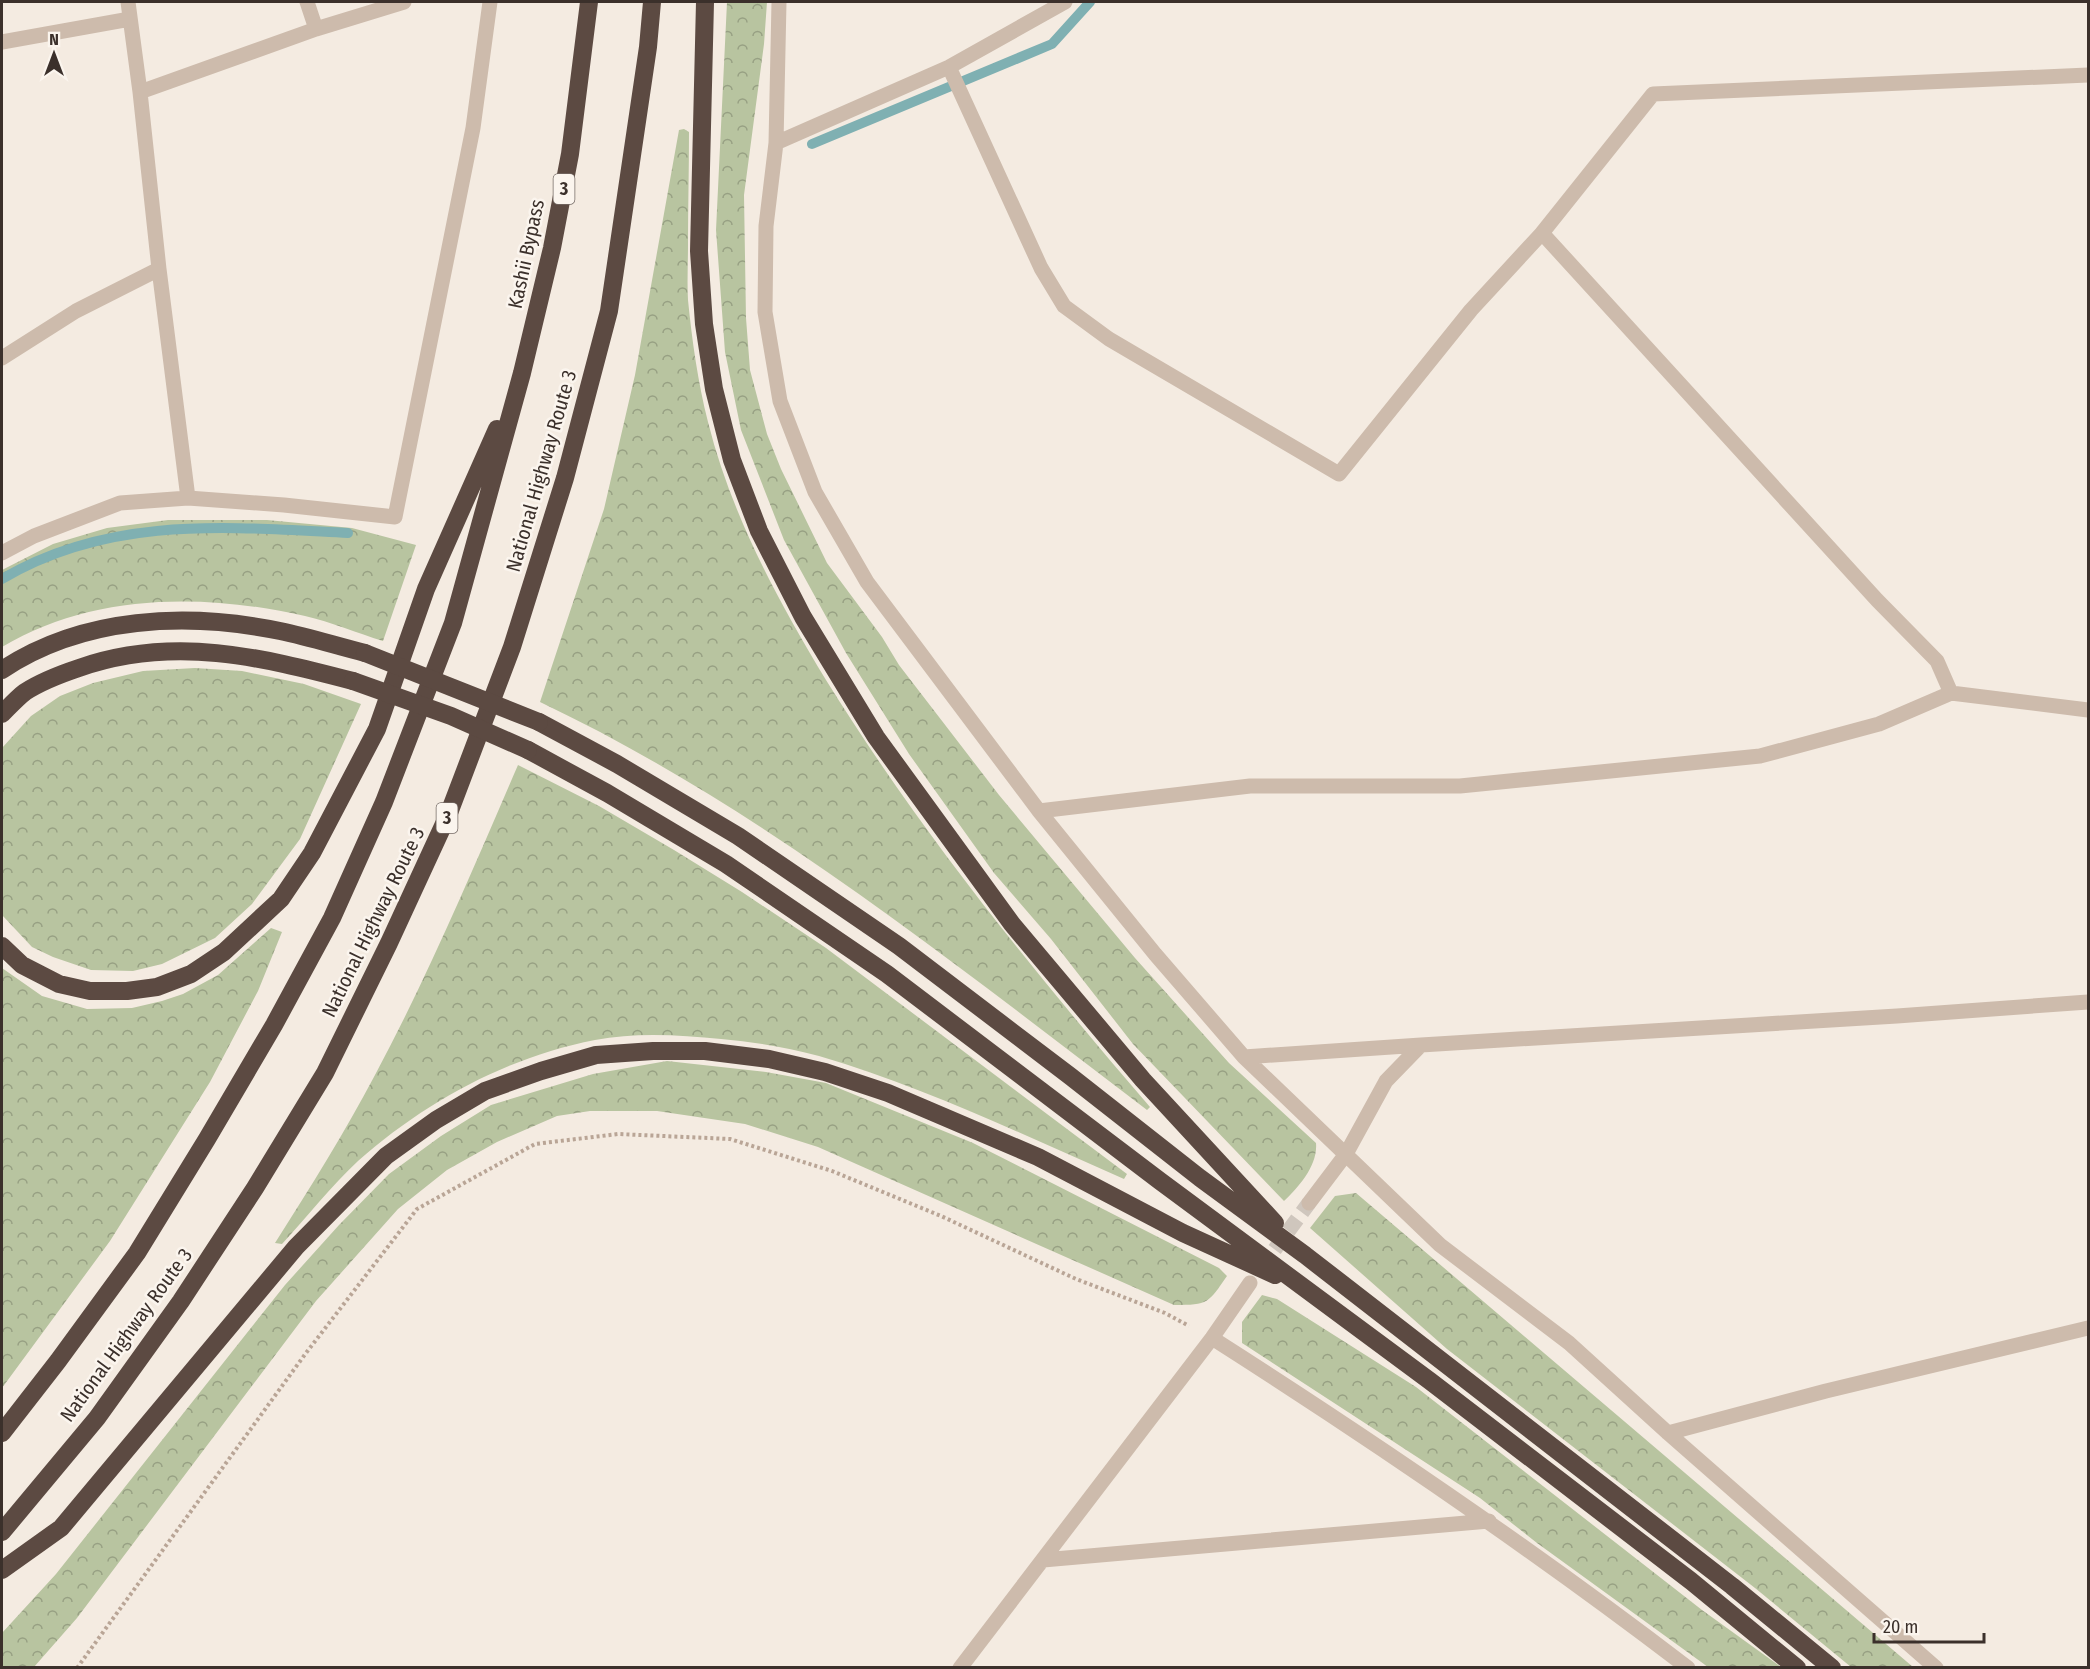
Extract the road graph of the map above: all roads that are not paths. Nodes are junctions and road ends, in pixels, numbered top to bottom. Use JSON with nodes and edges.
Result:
{"nodes":[{"id":1,"x":128,"y":2,"type":"edge"},
{"id":2,"x":307,"y":2,"type":"edge"},
{"id":3,"x":404,"y":2,"type":"edge"},
{"id":4,"x":490,"y":2,"type":"edge"},
{"id":5,"x":589,"y":2,"type":"edge"},
{"id":6,"x":652,"y":2,"type":"edge"},
{"id":7,"x":705,"y":2,"type":"edge"},
{"id":8,"x":779,"y":2,"type":"edge"},
{"id":9,"x":1065,"y":2,"type":"edge"},
{"id":10,"x":130,"y":19,"type":"junction"},
{"id":11,"x":316,"y":29,"type":"junction"},
{"id":12,"x":2,"y":42,"type":"edge"},
{"id":13,"x":949,"y":67,"type":"junction"},
{"id":14,"x":2088,"y":75,"type":"edge"},
{"id":15,"x":140,"y":92,"type":"junction"},
{"id":16,"x":776,"y":143,"type":"junction"},
{"id":17,"x":1542,"y":233,"type":"junction"},
{"id":18,"x":159,"y":269,"type":"junction"},
{"id":19,"x":2,"y":358,"type":"edge"},
{"id":20,"x":522,"y":373,"type":"junction"},
{"id":21,"x":188,"y":498,"type":"junction"},
{"id":22,"x":2,"y":553,"type":"edge"},
{"id":23,"x":2,"y":670,"type":"edge"},
{"id":24,"x":1951,"y":693,"type":"junction"},
{"id":25,"x":2088,"y":710,"type":"edge"},
{"id":26,"x":2,"y":714,"type":"edge"},
{"id":27,"x":1039,"y":811,"type":"junction"},
{"id":28,"x":2,"y":946,"type":"edge"},
{"id":29,"x":2088,"y":1002,"type":"edge"},
{"id":30,"x":1421,"y":1045,"type":"junction"},
{"id":31,"x":1244,"y":1057,"type":"junction"},
{"id":32,"x":1346,"y":1154,"type":"junction"},
{"id":33,"x":1309,"y":1203,"type":"tunnel mouth"},
{"id":34,"x":1305,"y":1255,"type":"junction"},
{"id":35,"x":1250,"y":1283,"type":"tunnel mouth"},
{"id":36,"x":1310,"y":1290,"type":"junction"},
{"id":37,"x":2088,"y":1328,"type":"edge"},
{"id":38,"x":1212,"y":1338,"type":"junction"},
{"id":39,"x":2,"y":1433,"type":"edge"},
{"id":40,"x":1668,"y":1433,"type":"junction"},
{"id":41,"x":1489,"y":1521,"type":"junction"},
{"id":42,"x":2,"y":1532,"type":"edge"},
{"id":43,"x":1042,"y":1560,"type":"junction"},
{"id":44,"x":2,"y":1570,"type":"edge"},
{"id":45,"x":960,"y":1668,"type":"edge"},
{"id":46,"x":1688,"y":1668,"type":"edge"},
{"id":47,"x":1797,"y":1668,"type":"edge"},
{"id":48,"x":1832,"y":1668,"type":"edge"},
{"id":49,"x":1936,"y":1668,"type":"edge"}],
"edges":[{"from":1,"to":10,"type":"street"},
{"from":2,"to":11,"type":"street"},
{"from":3,"to":11,"type":"street"},
{"from":4,"to":21,"type":"street"},
{"from":5,"to":20,"type":"highway","name":"Kashii Bypass","number":"3"},
{"from":6,"to":42,"type":"highway","name":"National Highway Route 3","number":"3"},
{"from":7,"to":34,"type":"highway"},
{"from":8,"to":16,"type":"street"},
{"from":9,"to":13,"type":"street"},
{"from":10,"to":12,"type":"street"},
{"from":10,"to":15,"type":"street"},
{"from":11,"to":15,"type":"street"},
{"from":13,"to":16,"type":"street"},
{"from":13,"to":17,"type":"street"},
{"from":14,"to":17,"type":"street"},
{"from":15,"to":18,"type":"street"},
{"from":16,"to":27,"type":"street"},
{"from":17,"to":24,"type":"street"},
{"from":18,"to":19,"type":"street"},
{"from":18,"to":21,"type":"street"},
{"from":20,"to":28,"type":"highway"},
{"from":20,"to":39,"type":"highway","name":"National Highway Route 3","number":"3"},
{"from":21,"to":22,"type":"street"},
{"from":23,"to":34,"type":"highway","bridge":true},
{"from":24,"to":25,"type":"street"},
{"from":24,"to":27,"type":"street"},
{"from":26,"to":36,"type":"highway","bridge":true},
{"from":27,"to":31,"type":"street"},
{"from":29,"to":30,"type":"street"},
{"from":30,"to":31,"type":"street"},
{"from":30,"to":32,"type":"street"},
{"from":31,"to":32,"type":"street"},
{"from":32,"to":33,"type":"street"},
{"from":32,"to":40,"type":"street"},
{"from":34,"to":48,"type":"highway"},
{"from":35,"to":38,"type":"street"},
{"from":36,"to":44,"type":"highway"},
{"from":36,"to":47,"type":"highway"},
{"from":37,"to":40,"type":"street"},
{"from":38,"to":41,"type":"street"},
{"from":38,"to":43,"type":"street"},
{"from":40,"to":49,"type":"street"},
{"from":41,"to":43,"type":"street"},
{"from":41,"to":46,"type":"street"},
{"from":43,"to":45,"type":"street"}]}
